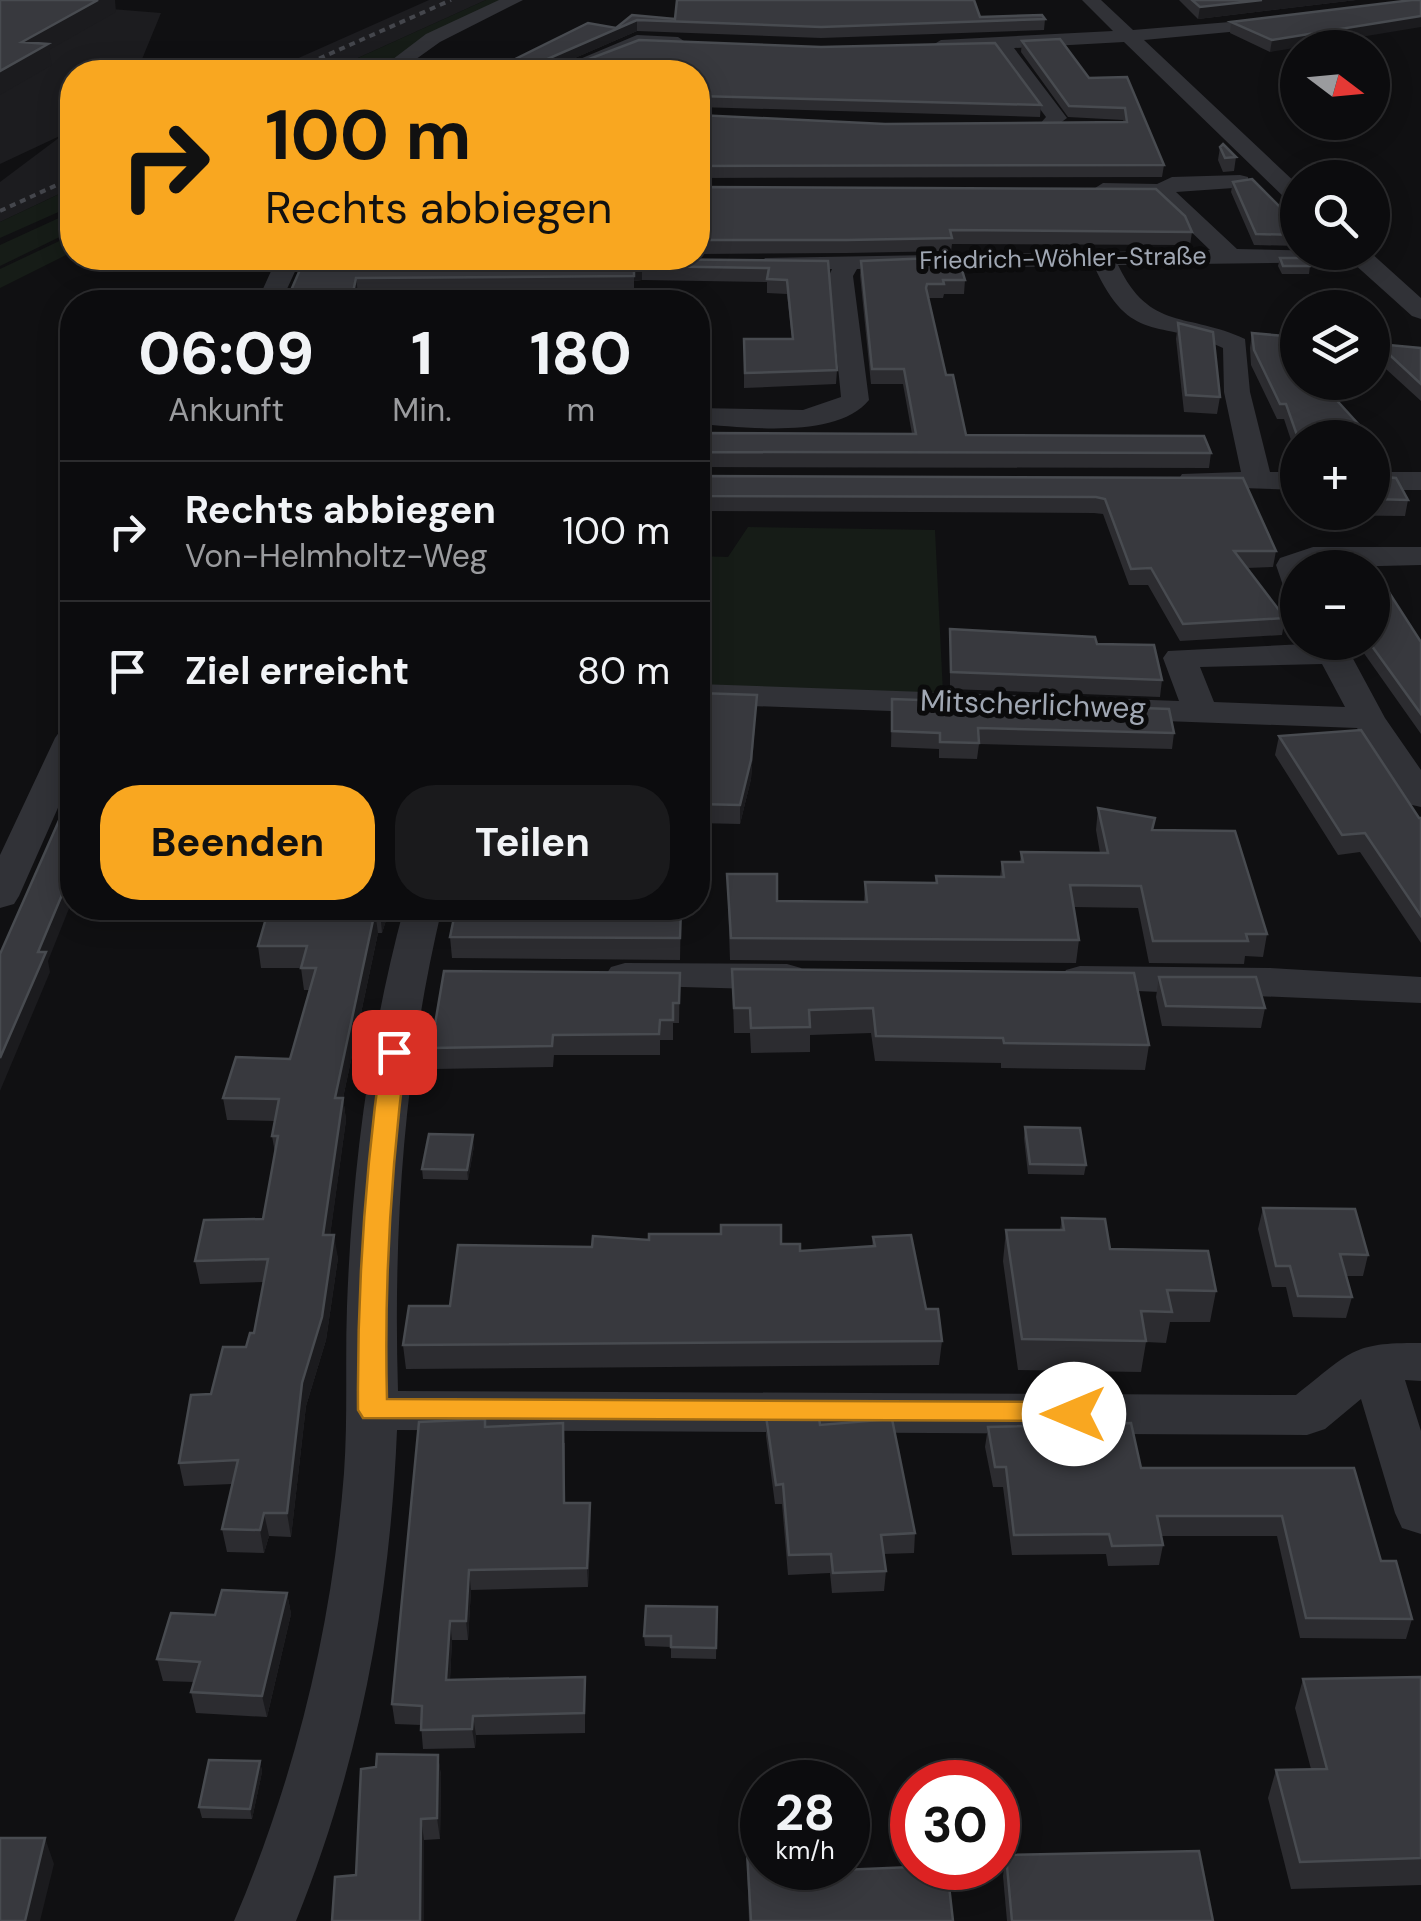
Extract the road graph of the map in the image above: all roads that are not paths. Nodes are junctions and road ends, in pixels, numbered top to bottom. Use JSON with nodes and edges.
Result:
{"nodes":[{"id":1,"x":514,"y":0,"type":"edge"},
{"id":2,"x":1091,"y":0,"type":"edge"},
{"id":3,"x":1226,"y":11,"type":"edge"},
{"id":4,"x":1299,"y":19,"type":"edge"},
{"id":5,"x":1245,"y":25,"type":"junction"},
{"id":6,"x":1127,"y":36,"type":"junction"},
{"id":7,"x":706,"y":44,"type":"edge"},
{"id":8,"x":1001,"y":44,"type":"junction"},
{"id":9,"x":923,"y":46,"type":"edge"},
{"id":10,"x":403,"y":60,"type":"edge"},
{"id":11,"x":589,"y":60,"type":"edge"},
{"id":12,"x":1022,"y":128,"type":"edge"},
{"id":13,"x":1280,"y":181,"type":"edge"},
{"id":14,"x":1240,"y":182,"type":"edge"},
{"id":15,"x":1087,"y":190,"type":"edge"},
{"id":16,"x":1162,"y":190,"type":"junction"},
{"id":17,"x":1228,"y":254,"type":"junction"},
{"id":18,"x":1280,"y":254,"type":"edge"},
{"id":19,"x":1102,"y":256,"type":"junction"},
{"id":20,"x":746,"y":262,"type":"edge"},
{"id":21,"x":847,"y":264,"type":"junction"},
{"id":22,"x":1375,"y":270,"type":"edge"},
{"id":23,"x":1421,"y":310,"type":"edge"},
{"id":24,"x":710,"y":416,"type":"edge"},
{"id":25,"x":1162,"y":480,"type":"edge"},
{"id":26,"x":1258,"y":480,"type":"junction"},
{"id":27,"x":1280,"y":481,"type":"edge"},
{"id":28,"x":1390,"y":481,"type":"edge"},
{"id":29,"x":1421,"y":481,"type":"edge"},
{"id":30,"x":1390,"y":556,"type":"edge"},
{"id":31,"x":1421,"y":556,"type":"edge"},
{"id":32,"x":1280,"y":651,"type":"edge"},
{"id":33,"x":1337,"y":660,"type":"edge"},
{"id":34,"x":710,"y":694,"type":"edge"},
{"id":35,"x":1200,"y":710,"type":"junction"},
{"id":36,"x":1368,"y":718,"type":"junction"},
{"id":37,"x":60,"y":764,"type":"edge"},
{"id":38,"x":1421,"y":796,"type":"edge"},
{"id":39,"x":0,"y":896,"type":"edge"},
{"id":40,"x":422,"y":920,"type":"edge"},
{"id":41,"x":581,"y":976,"type":"edge"},
{"id":42,"x":817,"y":977,"type":"edge"},
{"id":43,"x":1034,"y":979,"type":"edge"},
{"id":44,"x":1421,"y":990,"type":"edge"},
{"id":45,"x":1397,"y":1361,"type":"edge"},
{"id":46,"x":373,"y":1410,"type":"junction"},
{"id":47,"x":1421,"y":1513,"type":"edge"},
{"id":48,"x":266,"y":1921,"type":"edge"}],
"edges":[{"from":1,"to":10,"type":"street"},
{"from":2,"to":6,"type":"street"},
{"from":3,"to":5,"type":"street"},
{"from":4,"to":5,"type":"street"},
{"from":5,"to":6,"type":"street"},
{"from":6,"to":8,"type":"street"},
{"from":6,"to":13,"type":"street"},
{"from":7,"to":11,"type":"street"},
{"from":8,"to":9,"type":"street"},
{"from":8,"to":12,"type":"street"},
{"from":14,"to":16,"type":"street"},
{"from":15,"to":16,"type":"street"},
{"from":16,"to":17,"type":"street"},
{"from":17,"to":18,"type":"street","name":"Friedrich-Wöhler-Straße"},
{"from":17,"to":19,"type":"street","name":"Friedrich-Wöhler-Straße"},
{"from":19,"to":21,"type":"street","name":"Friedrich-Wöhler-Straße"},
{"from":19,"to":26,"type":"street"},
{"from":20,"to":21,"type":"street","name":"Friedrich-Wöhler-Straße"},
{"from":21,"to":24,"type":"street"},
{"from":22,"to":23,"type":"street"},
{"from":25,"to":26,"type":"street"},
{"from":26,"to":27,"type":"street"},
{"from":28,"to":29,"type":"street"},
{"from":30,"to":31,"type":"street"},
{"from":32,"to":35,"type":"street"},
{"from":33,"to":36,"type":"street"},
{"from":34,"to":35,"type":"street","name":"Mitscherlichweg"},
{"from":35,"to":36,"type":"street","name":"Mitscherlichweg"},
{"from":36,"to":38,"type":"street"},
{"from":37,"to":39,"type":"street"},
{"from":40,"to":46,"type":"street"},
{"from":41,"to":42,"type":"street"},
{"from":43,"to":44,"type":"street"},
{"from":45,"to":46,"type":"street"},
{"from":45,"to":47,"type":"street"},
{"from":46,"to":48,"type":"street"}]}
